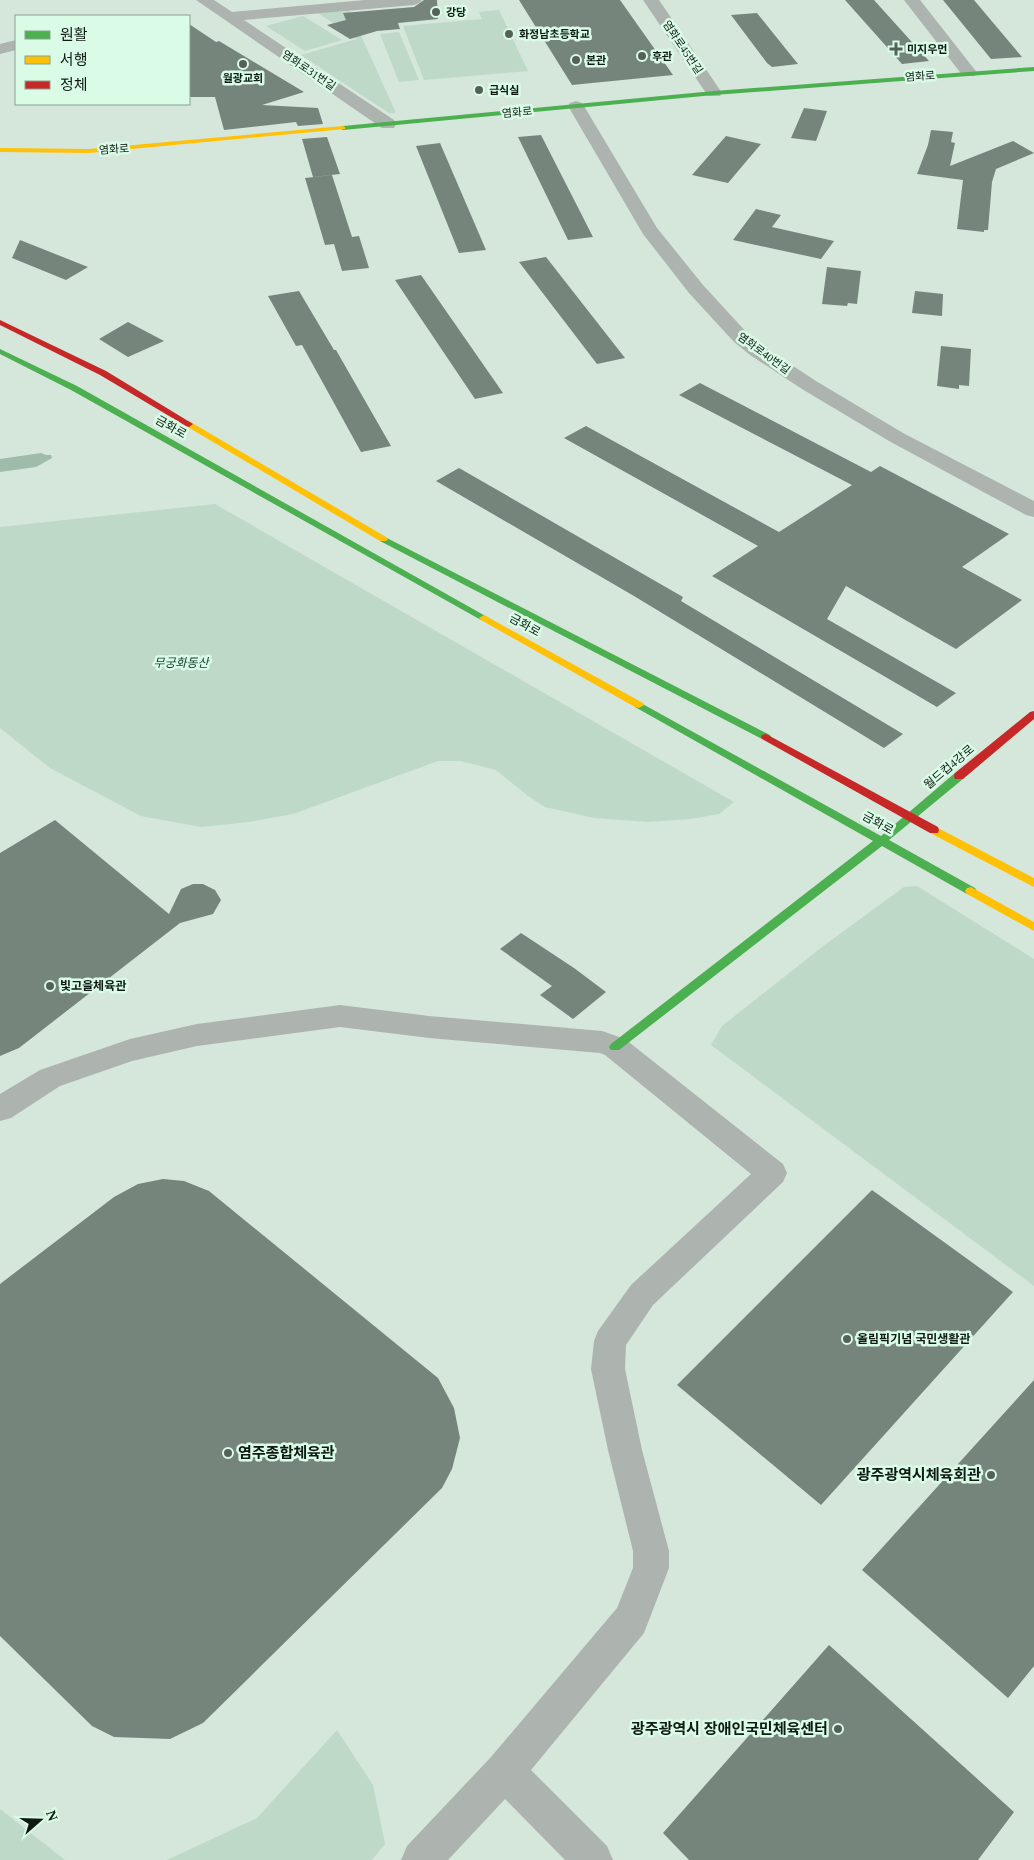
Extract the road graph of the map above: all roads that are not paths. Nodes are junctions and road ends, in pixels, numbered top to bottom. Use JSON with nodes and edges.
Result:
{"nodes":[{"id":1,"x":204,"y":0,"type":"edge"},
{"id":2,"x":414,"y":0,"type":"edge"},
{"id":3,"x":651,"y":0,"type":"edge"},
{"id":4,"x":912,"y":0,"type":"edge"},
{"id":5,"x":230,"y":17,"type":"junction"},
{"id":6,"x":15,"y":45,"type":"edge"},
{"id":7,"x":0,"y":49,"type":"edge"},
{"id":8,"x":1034,"y":69,"type":"edge"},
{"id":9,"x":969,"y":73,"type":"junction"},
{"id":10,"x":714,"y":93,"type":"junction"},
{"id":11,"x":576,"y":106,"type":"junction"},
{"id":12,"x":388,"y":124,"type":"junction"},
{"id":13,"x":0,"y":150,"type":"edge"},
{"id":14,"x":0,"y":322,"type":"edge"},
{"id":15,"x":0,"y":351,"type":"edge"},
{"id":16,"x":1034,"y":510,"type":"edge"},
{"id":17,"x":1034,"y":714,"type":"edge"},
{"id":18,"x":910,"y":817,"type":"junction"},
{"id":19,"x":881,"y":841,"type":"junction"},
{"id":20,"x":1034,"y":883,"type":"edge"},
{"id":21,"x":1034,"y":927,"type":"edge"},
{"id":22,"x":615,"y":1047,"type":"junction"},
{"id":23,"x":0,"y":1109,"type":"edge"},
{"id":24,"x":505,"y":1771,"type":"junction"},
{"id":25,"x":421,"y":1860,"type":"edge"},
{"id":26,"x":593,"y":1860,"type":"edge"}],
"edges":[{"from":1,"to":5,"type":"street","name":"염화로31번길"},
{"from":2,"to":5,"type":"street"},
{"from":3,"to":10,"type":"street","name":"염화로45번길"},
{"from":4,"to":9,"type":"street"},
{"from":5,"to":12,"type":"street","name":"염화로31번길"},
{"from":6,"to":7,"type":"street"},
{"from":8,"to":9,"type":"main road","name":"염화로"},
{"from":9,"to":10,"type":"main road","name":"염화로"},
{"from":10,"to":11,"type":"main road","name":"염화로"},
{"from":11,"to":12,"type":"main road","name":"염화로"},
{"from":11,"to":16,"type":"street","name":"염화로40번길"},
{"from":12,"to":13,"type":"main road","name":"염화로"},
{"from":14,"to":18,"type":"main road","name":"금화로"},
{"from":15,"to":19,"type":"main road","name":"금화로"},
{"from":17,"to":18,"type":"main road","name":"월드컵4강로"},
{"from":18,"to":19,"type":"main road","name":"월드컵4강로"},
{"from":18,"to":20,"type":"main road","name":"금화로"},
{"from":19,"to":21,"type":"main road","name":"금화로"},
{"from":19,"to":22,"type":"main road","name":"월드컵4강로"},
{"from":22,"to":23,"type":"street"},
{"from":22,"to":24,"type":"street"},
{"from":24,"to":25,"type":"street"},
{"from":24,"to":26,"type":"street"}]}
